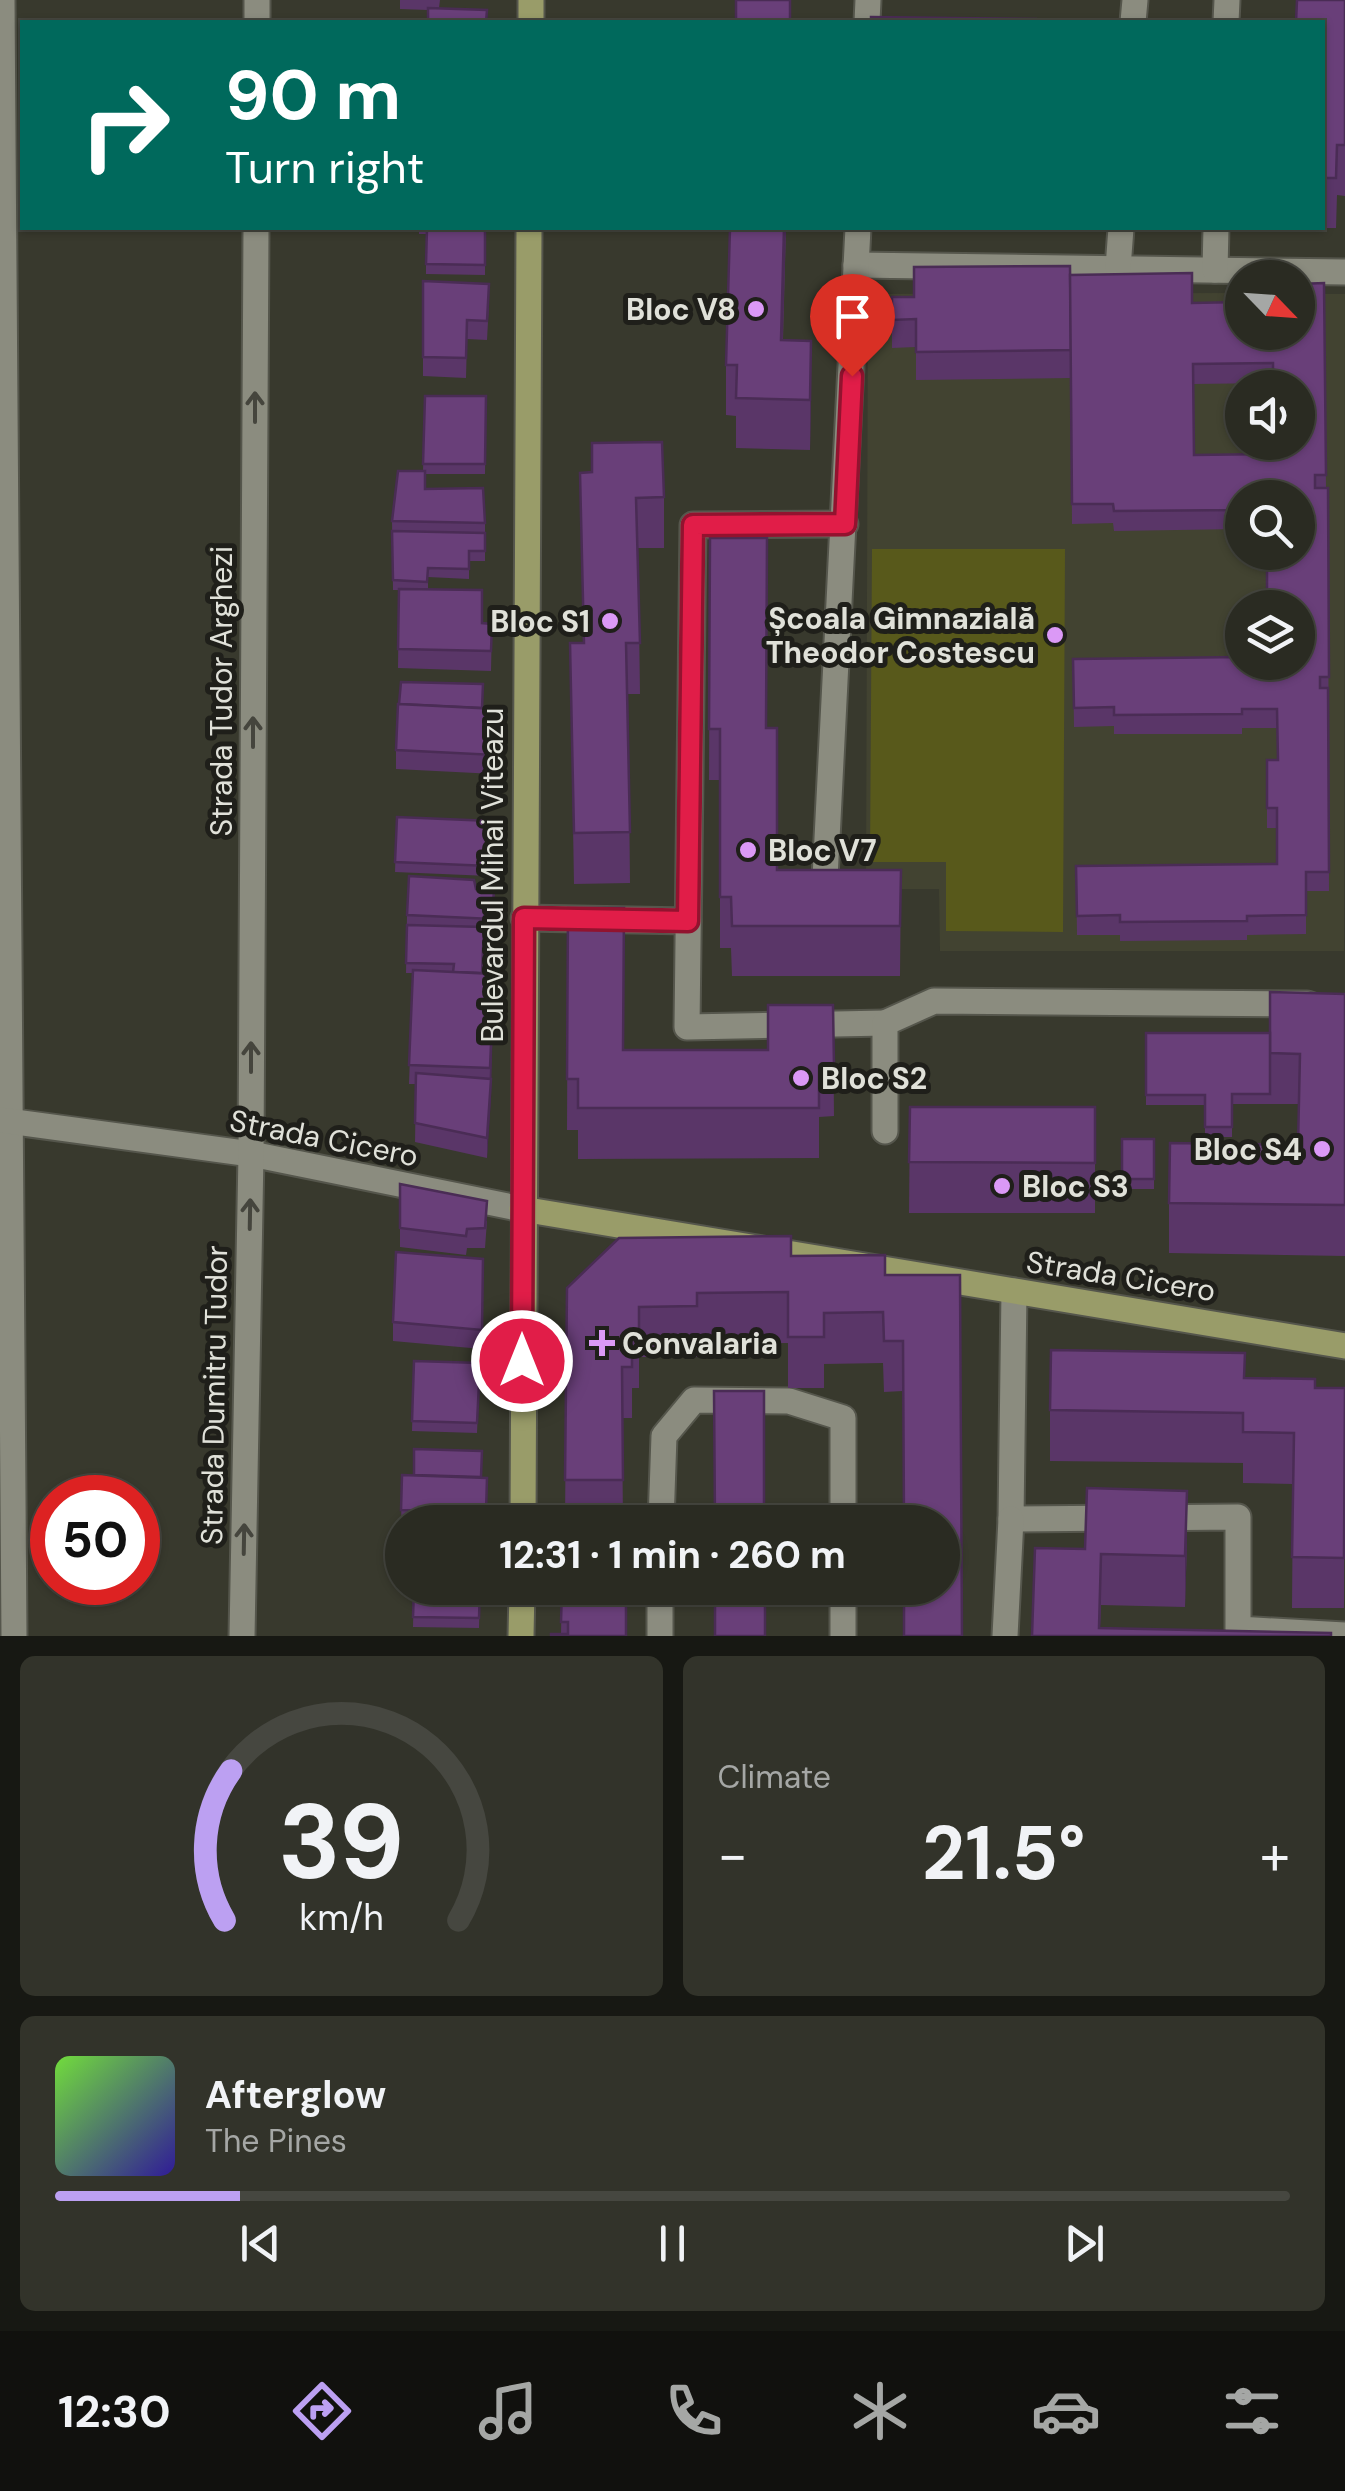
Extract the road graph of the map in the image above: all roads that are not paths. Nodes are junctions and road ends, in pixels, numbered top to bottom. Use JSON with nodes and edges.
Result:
{"nodes":[{"id":1,"x":2,"y":0,"type":"edge"},
{"id":2,"x":256,"y":230,"type":"edge"},
{"id":3,"x":529,"y":230,"type":"edge"},
{"id":4,"x":858,"y":230,"type":"edge"},
{"id":5,"x":1121,"y":230,"type":"edge"},
{"id":6,"x":1216,"y":230,"type":"edge"},
{"id":7,"x":856,"y":265,"type":"junction"},
{"id":8,"x":1118,"y":268,"type":"junction"},
{"id":9,"x":1214,"y":270,"type":"junction"},
{"id":10,"x":1345,"y":272,"type":"edge"},
{"id":11,"x":845,"y":524,"type":"junction"},
{"id":12,"x":825,"y":878,"type":"edge"},
{"id":13,"x":524,"y":918,"type":"junction"},
{"id":14,"x":688,"y":921,"type":"junction"},
{"id":15,"x":1345,"y":1017,"type":"edge"},
{"id":16,"x":885,"y":1023,"type":"junction"},
{"id":17,"x":5,"y":1121,"type":"edge"},
{"id":18,"x":885,"y":1130,"type":"dead end"},
{"id":19,"x":251,"y":1154,"type":"junction"},
{"id":20,"x":522,"y":1209,"type":"junction"},
{"id":21,"x":1014,"y":1291,"type":"junction"},
{"id":22,"x":1345,"y":1346,"type":"edge"},
{"id":23,"x":523,"y":1505,"type":"edge"},
{"id":24,"x":662,"y":1505,"type":"edge"},
{"id":25,"x":844,"y":1505,"type":"edge"},
{"id":26,"x":1012,"y":1520,"type":"junction"},
{"id":27,"x":522,"y":1605,"type":"edge"},
{"id":28,"x":660,"y":1605,"type":"edge"},
{"id":29,"x":844,"y":1605,"type":"edge"},
{"id":30,"x":1345,"y":1635,"type":"edge"},
{"id":31,"x":14,"y":1636,"type":"edge"},
{"id":32,"x":242,"y":1636,"type":"edge"},
{"id":33,"x":521,"y":1636,"type":"edge"},
{"id":34,"x":660,"y":1636,"type":"edge"},
{"id":35,"x":844,"y":1636,"type":"edge"},
{"id":36,"x":1005,"y":1636,"type":"edge"}],
"edges":[{"from":1,"to":17,"type":"street"},
{"from":19,"to":2,"type":"street","name":"Strada Tudor Arghezi","one_way":true},
{"from":3,"to":13,"type":"main road","name":"Bulevardul Mihai Viteazu"},
{"from":4,"to":7,"type":"street"},
{"from":5,"to":8,"type":"street"},
{"from":6,"to":9,"type":"street"},
{"from":7,"to":8,"type":"street"},
{"from":7,"to":11,"type":"street"},
{"from":8,"to":9,"type":"street"},
{"from":9,"to":10,"type":"street"},
{"from":11,"to":12,"type":"street"},
{"from":11,"to":14,"type":"street"},
{"from":13,"to":14,"type":"street"},
{"from":13,"to":20,"type":"main road","name":"Bulevardul Mihai Viteazu"},
{"from":14,"to":16,"type":"street"},
{"from":15,"to":16,"type":"street"},
{"from":16,"to":18,"type":"street"},
{"from":17,"to":19,"type":"street","name":"Strada Cicero"},
{"from":17,"to":31,"type":"street"},
{"from":19,"to":20,"type":"street","name":"Strada Cicero"},
{"from":32,"to":19,"type":"street","name":"Strada Dumitru Tudor","one_way":true},
{"from":20,"to":21,"type":"main road","name":"Strada Cicero"},
{"from":20,"to":23,"type":"main road","name":"Bulevardul Mihai Viteazu"},
{"from":21,"to":22,"type":"main road","name":"Strada Cicero"},
{"from":21,"to":26,"type":"street"},
{"from":24,"to":25,"type":"street"},
{"from":26,"to":30,"type":"street"},
{"from":26,"to":36,"type":"street"},
{"from":27,"to":33,"type":"main road"},
{"from":28,"to":34,"type":"street"},
{"from":29,"to":35,"type":"street"}]}
